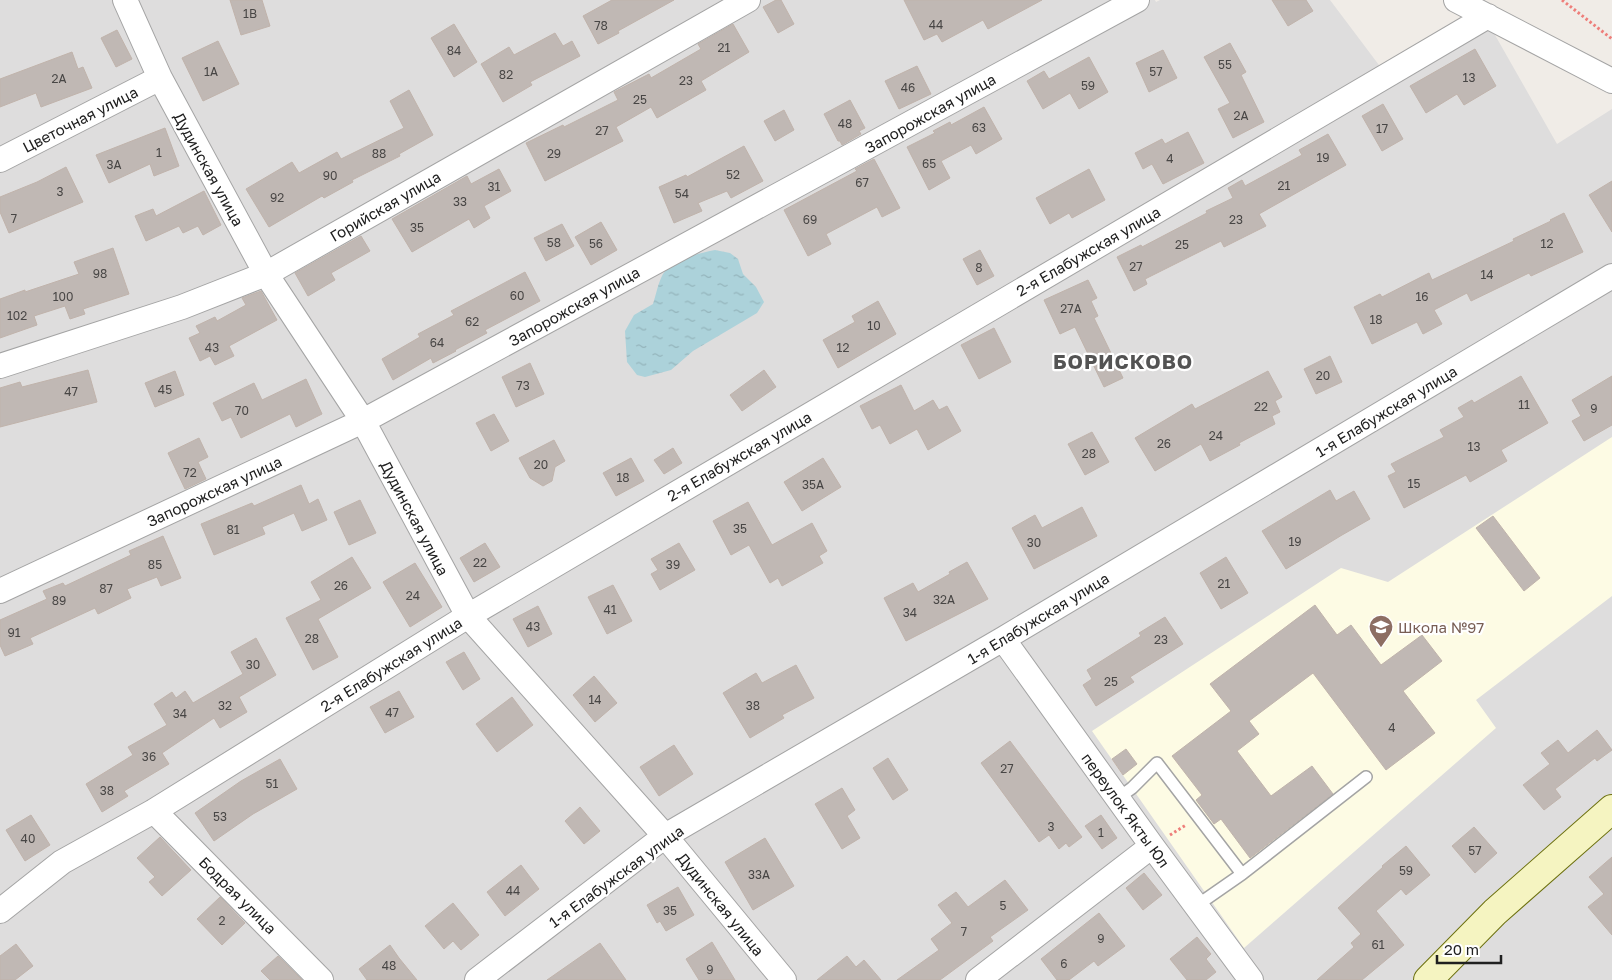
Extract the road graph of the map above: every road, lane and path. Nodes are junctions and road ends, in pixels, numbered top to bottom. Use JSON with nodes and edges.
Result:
{"nodes":[{"id":1,"x":125,"y":0,"type":"edge"},
{"id":2,"x":748,"y":0,"type":"edge"},
{"id":3,"x":1137,"y":0,"type":"edge"},
{"id":4,"x":1456,"y":0,"type":"edge"},
{"id":5,"x":1562,"y":0,"type":"edge"},
{"id":6,"x":1488,"y":16,"type":"junction"},
{"id":7,"x":1612,"y":39,"type":"edge"},
{"id":8,"x":160,"y":78,"type":"junction"},
{"id":9,"x":1612,"y":82,"type":"edge"},
{"id":10,"x":0,"y":160,"type":"edge"},
{"id":11,"x":266,"y":274,"type":"junction"},
{"id":12,"x":1612,"y":276,"type":"edge"},
{"id":13,"x":0,"y":366,"type":"edge"},
{"id":14,"x":363,"y":421,"type":"junction"},
{"id":15,"x":0,"y":591,"type":"edge"},
{"id":16,"x":468,"y":616,"type":"junction"},
{"id":17,"x":1003,"y":640,"type":"junction"},
{"id":18,"x":1366,"y":777,"type":"dead end"},
{"id":19,"x":1118,"y":798,"type":"junction"},
{"id":20,"x":1612,"y":809,"type":"edge"},
{"id":21,"x":154,"y":811,"type":"junction"},
{"id":22,"x":1198,"y":817,"type":"junction"},
{"id":23,"x":665,"y":836,"type":"junction"},
{"id":24,"x":1152,"y":846,"type":"junction"},
{"id":25,"x":1242,"y":874,"type":"junction"},
{"id":26,"x":1196,"y":906,"type":"junction"},
{"id":27,"x":0,"y":911,"type":"edge"},
{"id":28,"x":321,"y":980,"type":"edge"},
{"id":29,"x":477,"y":980,"type":"edge"},
{"id":30,"x":784,"y":980,"type":"edge"},
{"id":31,"x":978,"y":980,"type":"edge"},
{"id":32,"x":1251,"y":980,"type":"edge"},
{"id":33,"x":1428,"y":980,"type":"edge"}],
"edges":[{"from":1,"to":8,"type":"street","name":"Дудинская улица"},
{"from":2,"to":11,"type":"street","name":"Горийская улица"},
{"from":3,"to":14,"type":"street","name":"Запорожская улица"},
{"from":4,"to":6,"type":"street"},
{"from":5,"to":7,"type":"path"},
{"from":6,"to":9,"type":"street"},
{"from":6,"to":16,"type":"street","name":"2-я Елабужская улица"},
{"from":8,"to":10,"type":"street","name":"Цветочная улица"},
{"from":8,"to":11,"type":"street","name":"Дудинская улица"},
{"from":11,"to":13,"type":"street","name":"Горийская улица"},
{"from":11,"to":14,"type":"street","name":"Дудинская улица"},
{"from":12,"to":17,"type":"street","name":"1-я Елабужская улица"},
{"from":14,"to":15,"type":"street","name":"Запорожская улица"},
{"from":14,"to":16,"type":"street","name":"Дудинская улица"},
{"from":16,"to":21,"type":"street","name":"2-я Елабужская улица"},
{"from":16,"to":23,"type":"street","name":"Дудинская улица"},
{"from":17,"to":19,"type":"street","name":"переулок Якты Юл"},
{"from":17,"to":23,"type":"street","name":"1-я Елабужская улица"},
{"from":18,"to":25,"type":"lane"},
{"from":19,"to":22,"type":"lane"},
{"from":19,"to":24,"type":"street","name":"переулок Якты Юл"},
{"from":20,"to":33,"type":"street"},
{"from":21,"to":27,"type":"street","name":"2-я Елабужская улица"},
{"from":21,"to":28,"type":"street","name":"Бодрая улица"},
{"from":22,"to":24,"type":"path"},
{"from":22,"to":25,"type":"lane"},
{"from":23,"to":29,"type":"street","name":"1-я Елабужская улица"},
{"from":23,"to":30,"type":"street","name":"Дудинская улица"},
{"from":24,"to":26,"type":"street","name":"переулок Якты Юл"},
{"from":24,"to":31,"type":"street"},
{"from":25,"to":26,"type":"lane"},
{"from":26,"to":32,"type":"street","name":"переулок Якты Юл"}]}
